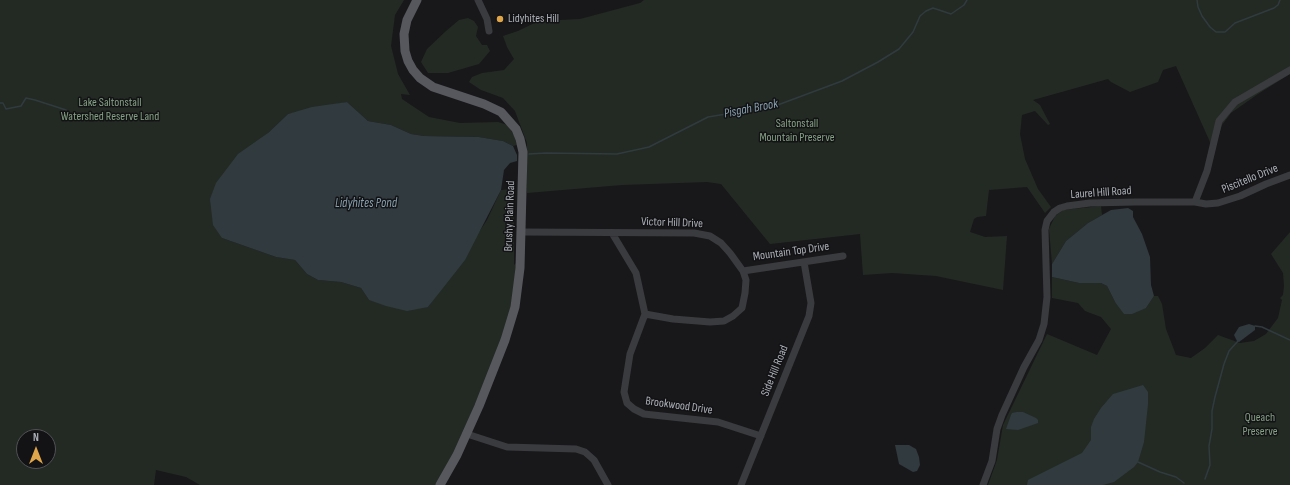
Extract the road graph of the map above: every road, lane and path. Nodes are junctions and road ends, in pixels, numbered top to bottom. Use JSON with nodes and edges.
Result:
{"nodes":[{"id":1,"x":417,"y":0,"type":"edge"},
{"id":2,"x":478,"y":0,"type":"edge"},
{"id":3,"x":489,"y":31,"type":"dead end"},
{"id":4,"x":1290,"y":70,"type":"edge"},
{"id":5,"x":1290,"y":175,"type":"edge"},
{"id":6,"x":1195,"y":202,"type":"junction"},
{"id":7,"x":522,"y":232,"type":"junction"},
{"id":8,"x":612,"y":233,"type":"junction"},
{"id":9,"x":843,"y":256,"type":"dead end"},
{"id":10,"x":804,"y":262,"type":"junction"},
{"id":11,"x":743,"y":271,"type":"junction"},
{"id":12,"x":645,"y":314,"type":"junction"},
{"id":13,"x":467,"y":434,"type":"junction"},
{"id":14,"x":761,"y":436,"type":"junction"},
{"id":15,"x":440,"y":485,"type":"edge"},
{"id":16,"x":608,"y":485,"type":"edge"},
{"id":17,"x":741,"y":485,"type":"edge"},
{"id":18,"x":983,"y":485,"type":"edge"}],
"edges":[{"from":1,"to":7,"type":"main road","name":"Brushy Plain Road"},
{"from":2,"to":3,"type":"street"},
{"from":4,"to":6,"type":"street"},
{"from":5,"to":6,"type":"street","name":"Piscitello Drive"},
{"from":6,"to":18,"type":"street","name":"Laurel Hill Road"},
{"from":7,"to":8,"type":"street"},
{"from":7,"to":13,"type":"main road","name":"Brushy Plain Road"},
{"from":8,"to":11,"type":"street","name":"Victor Hill Drive"},
{"from":8,"to":12,"type":"street"},
{"from":9,"to":10,"type":"street","name":"Mountain Top Drive"},
{"from":10,"to":11,"type":"street","name":"Mountain Top Drive"},
{"from":10,"to":14,"type":"street","name":"Side Hill Road"},
{"from":11,"to":12,"type":"street"},
{"from":12,"to":14,"type":"street","name":"Brookwood Drive"},
{"from":13,"to":15,"type":"main road","name":"Brushy Plain Road"},
{"from":13,"to":16,"type":"street"},
{"from":14,"to":17,"type":"street","name":"Side Hill Road"}]}
